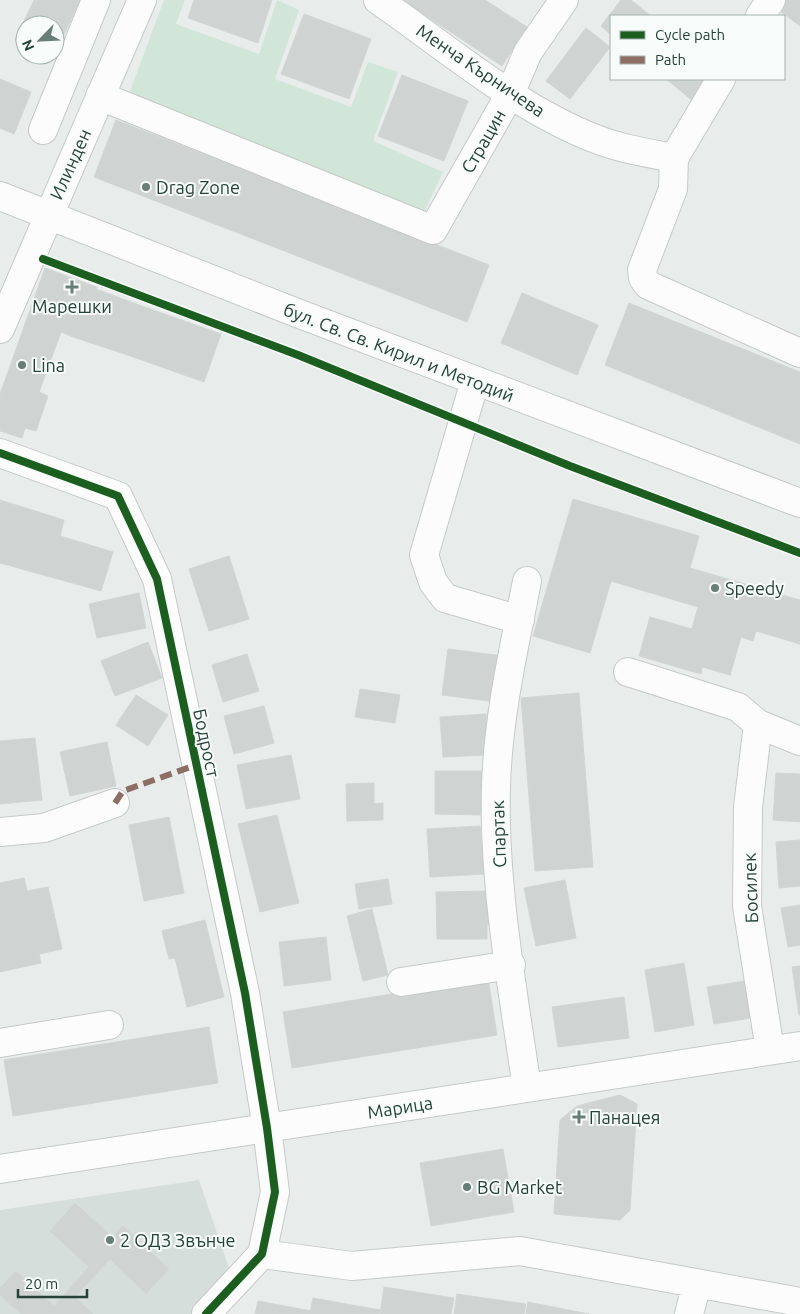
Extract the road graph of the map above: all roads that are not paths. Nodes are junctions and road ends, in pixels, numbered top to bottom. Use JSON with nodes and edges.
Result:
{"nodes":[{"id":1,"x":96,"y":0,"type":"edge"},
{"id":2,"x":142,"y":0,"type":"edge"},
{"id":3,"x":378,"y":0,"type":"edge"},
{"id":4,"x":564,"y":0,"type":"edge"},
{"id":5,"x":772,"y":0,"type":"edge"},
{"id":6,"x":761,"y":15,"type":"edge"},
{"id":7,"x":720,"y":80,"type":"edge"},
{"id":8,"x":510,"y":94,"type":"junction"},
{"id":9,"x":100,"y":96,"type":"junction"},
{"id":10,"x":43,"y":130,"type":"dead end"},
{"id":11,"x":674,"y":158,"type":"junction"},
{"id":12,"x":0,"y":196,"type":"edge"},
{"id":13,"x":48,"y":215,"type":"junction"},
{"id":14,"x":0,"y":329,"type":"edge"},
{"id":15,"x":800,"y":353,"type":"edge"},
{"id":16,"x":476,"y":381,"type":"junction"},
{"id":17,"x":0,"y":453,"type":"edge"},
{"id":18,"x":800,"y":503,"type":"edge"},
{"id":19,"x":526,"y":580,"type":"dead end"},
{"id":20,"x":520,"y":620,"type":"junction"},
{"id":21,"x":628,"y":672,"type":"dead end"},
{"id":22,"x":758,"y":724,"type":"junction"},
{"id":23,"x":800,"y":741,"type":"edge"},
{"id":24,"x":115,"y":803,"type":"dead end"},
{"id":25,"x":0,"y":832,"type":"edge"},
{"id":26,"x":510,"y":965,"type":"junction"},
{"id":27,"x":401,"y":982,"type":"dead end"},
{"id":28,"x":109,"y":1025,"type":"dead end"},
{"id":29,"x":0,"y":1043,"type":"edge"},
{"id":30,"x":800,"y":1046,"type":"edge"},
{"id":31,"x":770,"y":1050,"type":"junction"},
{"id":32,"x":527,"y":1088,"type":"junction"},
{"id":33,"x":267,"y":1128,"type":"junction"},
{"id":34,"x":0,"y":1169,"type":"edge"},
{"id":35,"x":262,"y":1254,"type":"junction"},
{"id":36,"x":697,"y":1283,"type":"junction"},
{"id":37,"x":800,"y":1302,"type":"edge"},
{"id":38,"x":206,"y":1314,"type":"edge"},
{"id":39,"x":689,"y":1314,"type":"edge"}],
"edges":[{"from":1,"to":10,"type":"street"},
{"from":2,"to":9,"type":"street","name":"Илинден"},
{"from":3,"to":8,"type":"street","name":"Менча Кърничева"},
{"from":4,"to":8,"type":"street","name":"Страцин"},
{"from":5,"to":6,"type":"street"},
{"from":7,"to":11,"type":"street"},
{"from":8,"to":9,"type":"street","name":"Страцин"},
{"from":8,"to":11,"type":"street","name":"Менча Кърничева"},
{"from":9,"to":13,"type":"street","name":"Илинден"},
{"from":11,"to":15,"type":"street"},
{"from":12,"to":13,"type":"street","name":"бул. Св. Св. Кирил и Методий"},
{"from":13,"to":14,"type":"street","name":"Илинден"},
{"from":13,"to":16,"type":"street","name":"бул. Св. Св. Кирил и Методий"},
{"from":16,"to":18,"type":"street","name":"бул. Св. Св. Кирил и Методий"},
{"from":16,"to":20,"type":"street"},
{"from":17,"to":33,"type":"street","name":"Бодрост"},
{"from":19,"to":20,"type":"street","name":"Спартак"},
{"from":20,"to":26,"type":"street","name":"Спартак"},
{"from":21,"to":22,"type":"street"},
{"from":22,"to":23,"type":"street"},
{"from":22,"to":31,"type":"street","name":"Босилек"},
{"from":24,"to":25,"type":"street"},
{"from":26,"to":27,"type":"street"},
{"from":26,"to":32,"type":"street","name":"Спартак"},
{"from":28,"to":29,"type":"street"},
{"from":30,"to":31,"type":"street","name":"Марица"},
{"from":31,"to":32,"type":"street","name":"Марица"},
{"from":32,"to":33,"type":"street","name":"Марица"},
{"from":33,"to":34,"type":"street","name":"Марица"},
{"from":33,"to":35,"type":"street","name":"Бодрост"},
{"from":35,"to":36,"type":"street"},
{"from":35,"to":38,"type":"street"},
{"from":36,"to":37,"type":"street"},
{"from":36,"to":39,"type":"street"}]}
